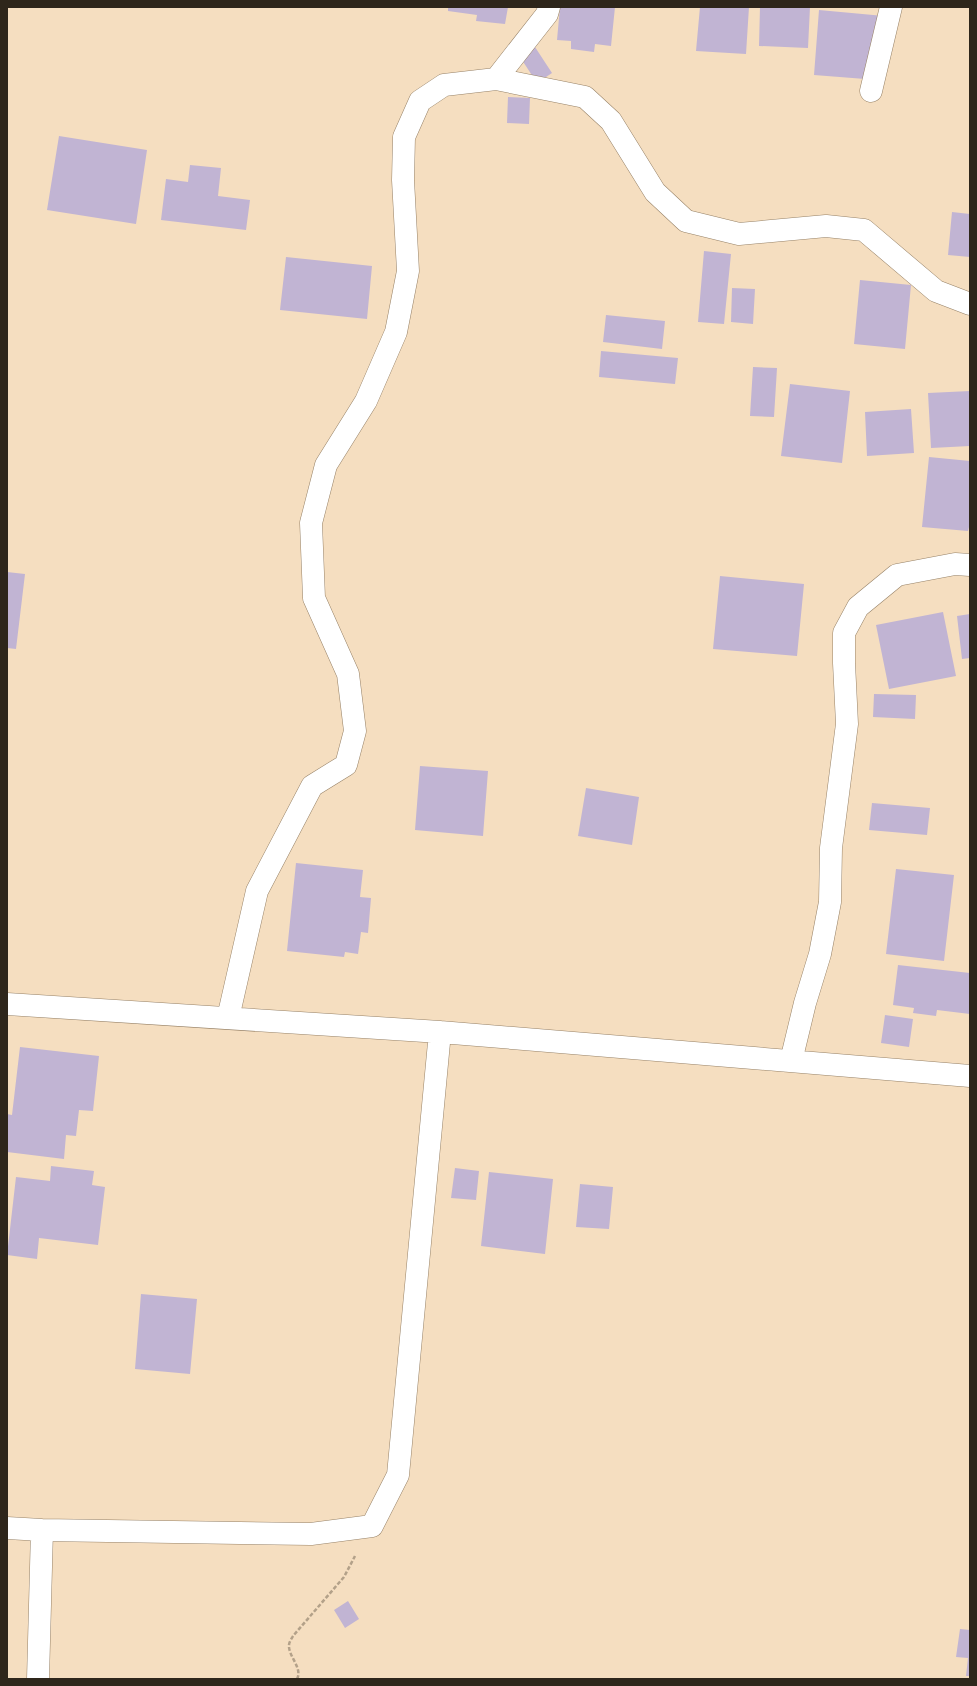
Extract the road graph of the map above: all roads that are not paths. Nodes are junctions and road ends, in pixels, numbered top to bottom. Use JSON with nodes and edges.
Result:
{"nodes":[{"id":1,"x":549,"y":7,"type":"edge"},
{"id":2,"x":891,"y":7,"type":"edge"},
{"id":3,"x":496,"y":79,"type":"junction"},
{"id":4,"x":871,"y":91,"type":"dead end"},
{"id":5,"x":970,"y":304,"type":"edge"},
{"id":6,"x":970,"y":565,"type":"edge"},
{"id":7,"x":7,"y":1004,"type":"edge"},
{"id":8,"x":228,"y":1018,"type":"junction"},
{"id":9,"x":440,"y":1032,"type":"junction"},
{"id":10,"x":791,"y":1061,"type":"junction"},
{"id":11,"x":970,"y":1076,"type":"edge"},
{"id":12,"x":7,"y":1528,"type":"edge"},
{"id":13,"x":42,"y":1530,"type":"junction"},
{"id":14,"x":38,"y":1679,"type":"edge"}],
"edges":[{"from":1,"to":3,"type":"street"},
{"from":2,"to":4,"type":"street"},
{"from":3,"to":5,"type":"street"},
{"from":3,"to":8,"type":"street"},
{"from":6,"to":10,"type":"street"},
{"from":7,"to":8,"type":"street"},
{"from":8,"to":9,"type":"street"},
{"from":9,"to":10,"type":"street"},
{"from":9,"to":13,"type":"street"},
{"from":10,"to":11,"type":"street"},
{"from":12,"to":13,"type":"street"},
{"from":13,"to":14,"type":"street"}]}
